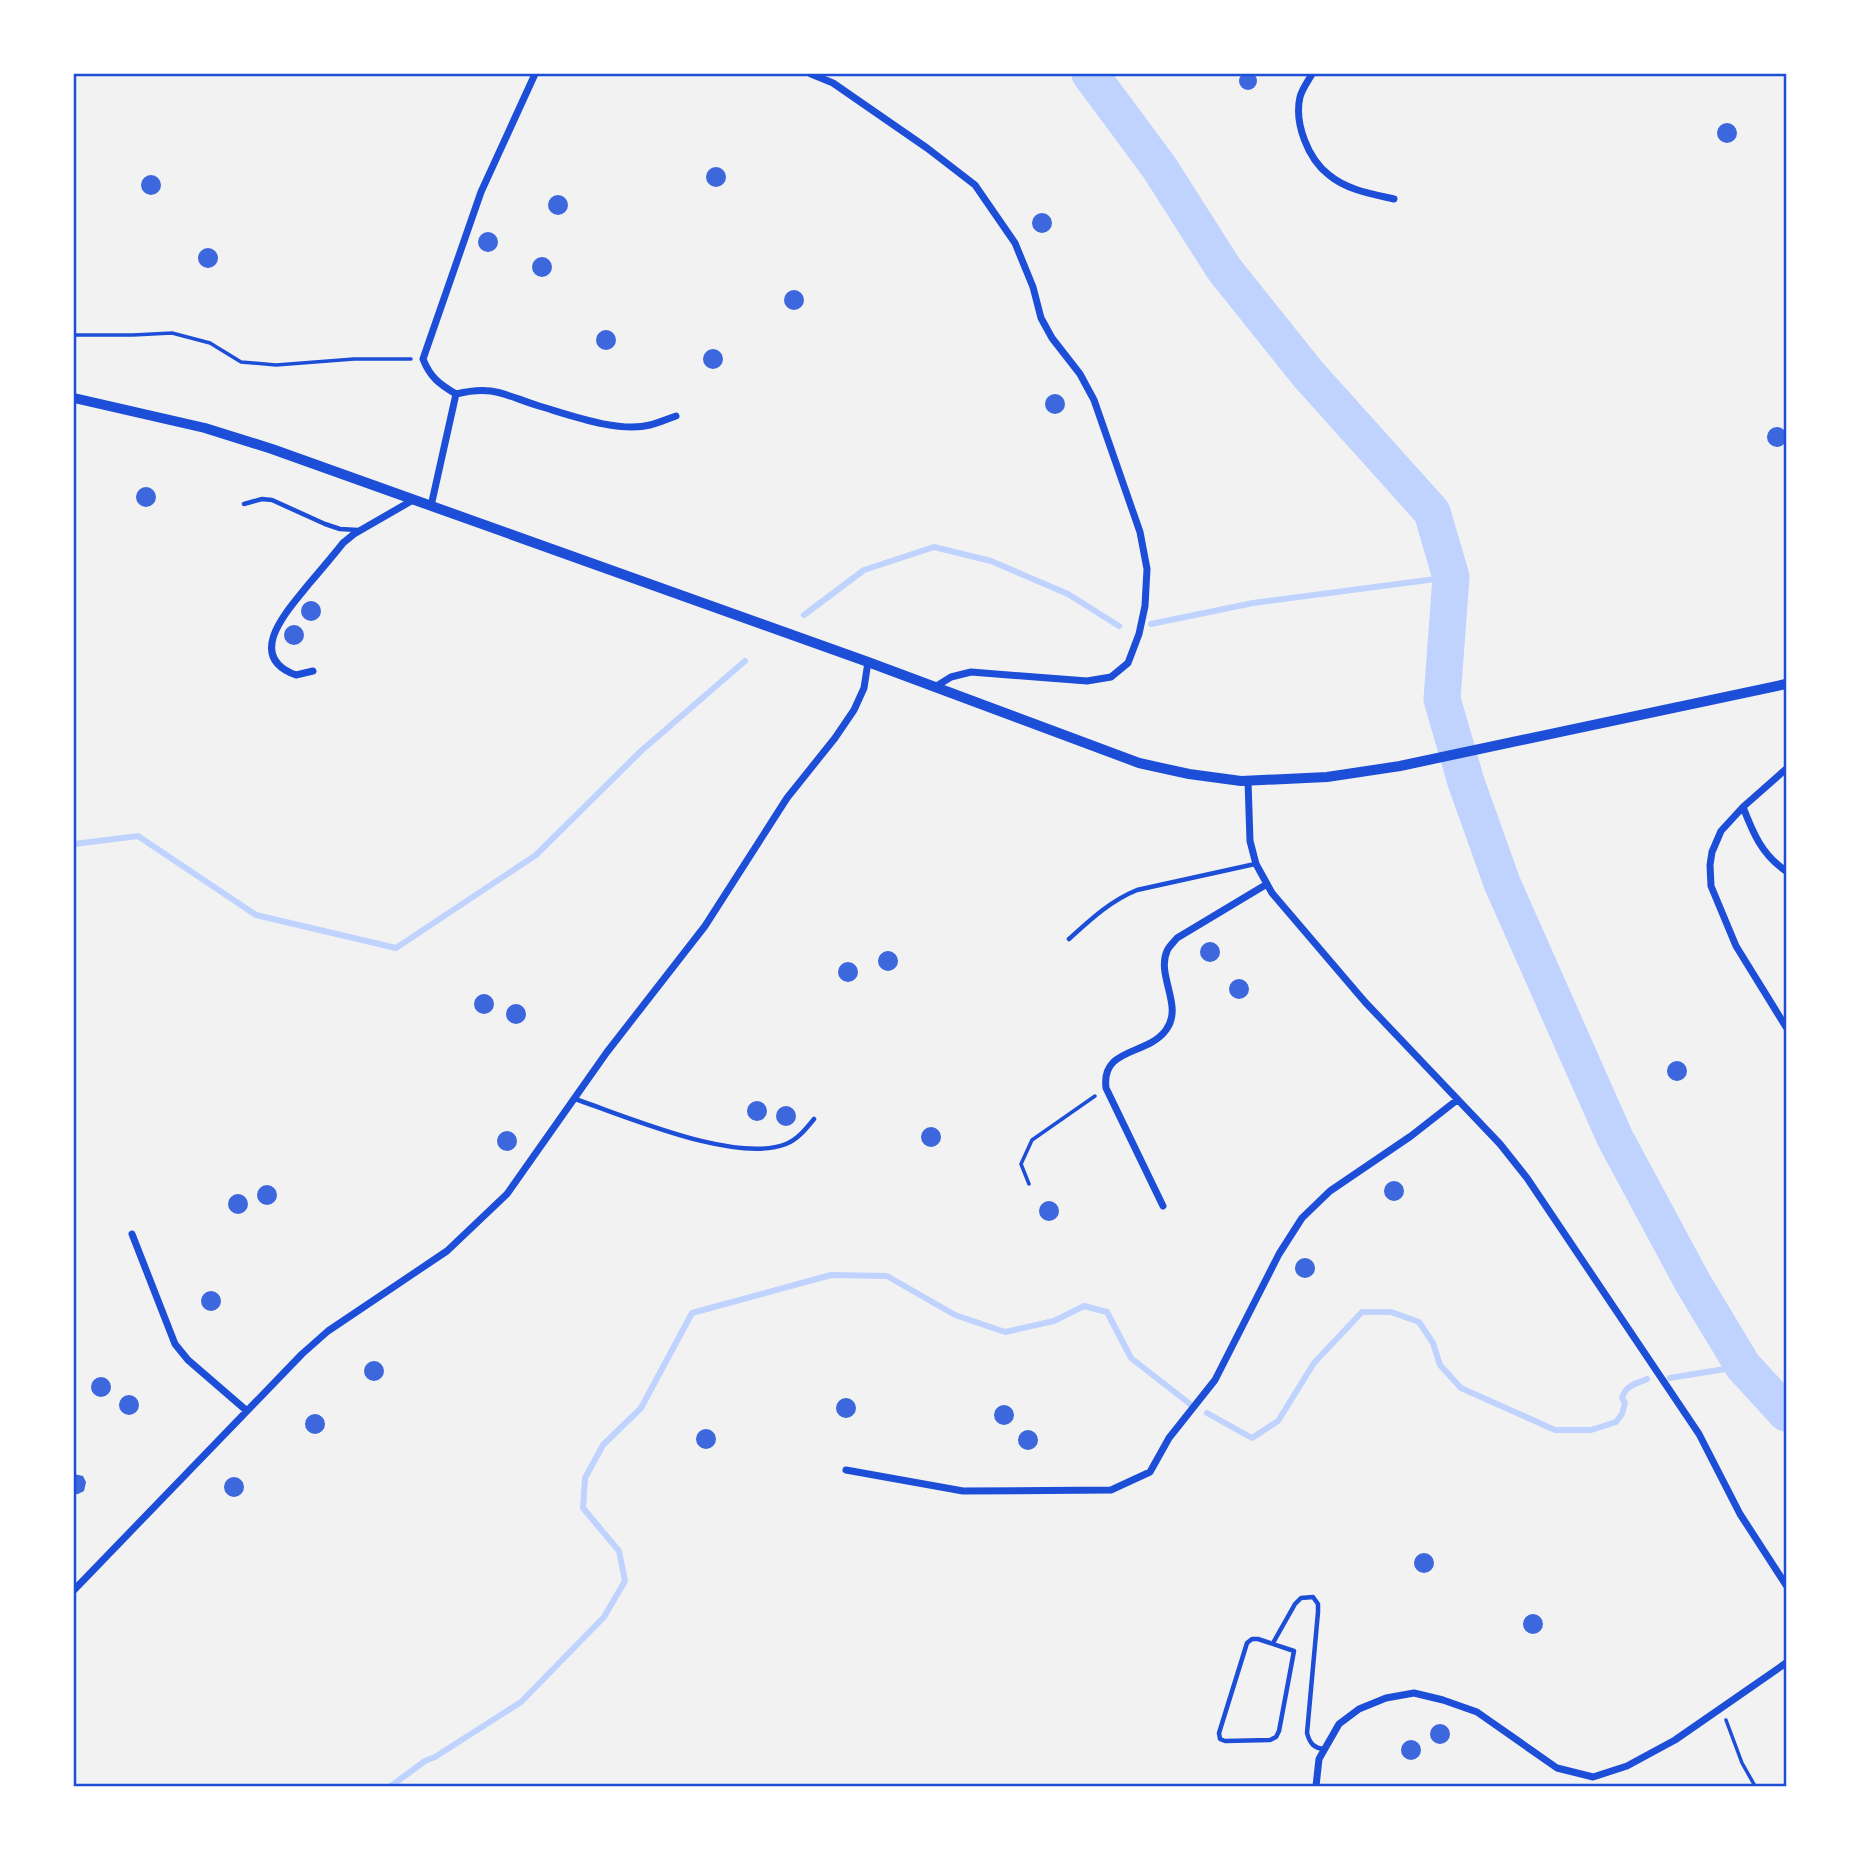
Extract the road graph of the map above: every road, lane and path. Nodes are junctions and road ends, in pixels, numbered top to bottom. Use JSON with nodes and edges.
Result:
{"nodes":[{"id":1,"x":535,"y":74,"type":"edge"},
{"id":2,"x":811,"y":74,"type":"edge"},
{"id":3,"x":1312,"y":74,"type":"edge"},
{"id":4,"x":1394,"y":199,"type":"dead end"},
{"id":5,"x":74,"y":334,"type":"edge"},
{"id":6,"x":423,"y":359,"type":"junction"},
{"id":7,"x":456,"y":394,"type":"junction"},
{"id":8,"x":74,"y":398,"type":"edge"},
{"id":9,"x":676,"y":416,"type":"dead end"},
{"id":10,"x":413,"y":500,"type":"junction"},
{"id":11,"x":244,"y":504,"type":"dead end"},
{"id":12,"x":431,"y":506,"type":"junction"},
{"id":13,"x":360,"y":530,"type":"junction"},
{"id":14,"x":868,"y":662,"type":"junction"},
{"id":15,"x":313,"y":671,"type":"dead end"},
{"id":16,"x":1787,"y":684,"type":"edge"},
{"id":17,"x":935,"y":687,"type":"junction"},
{"id":18,"x":1787,"y":769,"type":"edge"},
{"id":19,"x":1248,"y":781,"type":"junction"},
{"id":20,"x":1743,"y":807,"type":"junction"},
{"id":21,"x":1256,"y":864,"type":"junction"},
{"id":22,"x":1787,"y":871,"type":"edge"},
{"id":23,"x":1267,"y":884,"type":"junction"},
{"id":24,"x":1069,"y":939,"type":"dead end"},
{"id":25,"x":1787,"y":1027,"type":"edge"},
{"id":26,"x":1105,"y":1088,"type":"junction"},
{"id":27,"x":574,"y":1098,"type":"junction"},
{"id":28,"x":1457,"y":1100,"type":"junction"},
{"id":29,"x":814,"y":1119,"type":"dead end"},
{"id":30,"x":1029,"y":1184,"type":"dead end"},
{"id":31,"x":1163,"y":1206,"type":"dead end"},
{"id":32,"x":132,"y":1234,"type":"dead end"},
{"id":33,"x":247,"y":1411,"type":"junction"},
{"id":34,"x":846,"y":1470,"type":"dead end"},
{"id":35,"x":1787,"y":1586,"type":"edge"},
{"id":36,"x":74,"y":1590,"type":"edge"},
{"id":37,"x":1273,"y":1643,"type":"junction"},
{"id":38,"x":1787,"y":1663,"type":"edge"},
{"id":39,"x":1722,"y":1709,"type":"junction"},
{"id":40,"x":1324,"y":1749,"type":"junction"},
{"id":41,"x":1592,"y":1777,"type":"junction"},
{"id":42,"x":1316,"y":1787,"type":"edge"},
{"id":43,"x":1597,"y":1787,"type":"edge"},
{"id":44,"x":1755,"y":1787,"type":"edge"}],
"edges":[{"from":1,"to":6,"type":"street"},
{"from":2,"to":17,"type":"street"},
{"from":3,"to":4,"type":"street"},
{"from":5,"to":6,"type":"path"},
{"from":6,"to":7,"type":"street"},
{"from":7,"to":9,"type":"street"},
{"from":7,"to":12,"type":"street"},
{"from":8,"to":10,"type":"street"},
{"from":10,"to":12,"type":"street"},
{"from":10,"to":13,"type":"street"},
{"from":11,"to":13,"type":"lane"},
{"from":12,"to":14,"type":"street"},
{"from":13,"to":15,"type":"street"},
{"from":14,"to":17,"type":"street"},
{"from":14,"to":27,"type":"street"},
{"from":16,"to":19,"type":"street"},
{"from":17,"to":19,"type":"street"},
{"from":18,"to":20,"type":"street"},
{"from":19,"to":21,"type":"street"},
{"from":20,"to":22,"type":"street"},
{"from":20,"to":25,"type":"street"},
{"from":21,"to":23,"type":"street"},
{"from":21,"to":24,"type":"lane"},
{"from":23,"to":26,"type":"street"},
{"from":23,"to":28,"type":"street"},
{"from":26,"to":30,"type":"path"},
{"from":26,"to":31,"type":"street"},
{"from":27,"to":29,"type":"lane"},
{"from":27,"to":33,"type":"street"},
{"from":28,"to":34,"type":"street"},
{"from":28,"to":35,"type":"street"},
{"from":32,"to":33,"type":"street"},
{"from":33,"to":36,"type":"street"},
{"from":37,"to":37,"type":"lane"},
{"from":37,"to":40,"type":"lane"},
{"from":38,"to":39,"type":"street"},
{"from":39,"to":41,"type":"street"},
{"from":39,"to":44,"type":"path"},
{"from":40,"to":41,"type":"street"},
{"from":40,"to":42,"type":"street"},
{"from":41,"to":43,"type":"street"}]}
